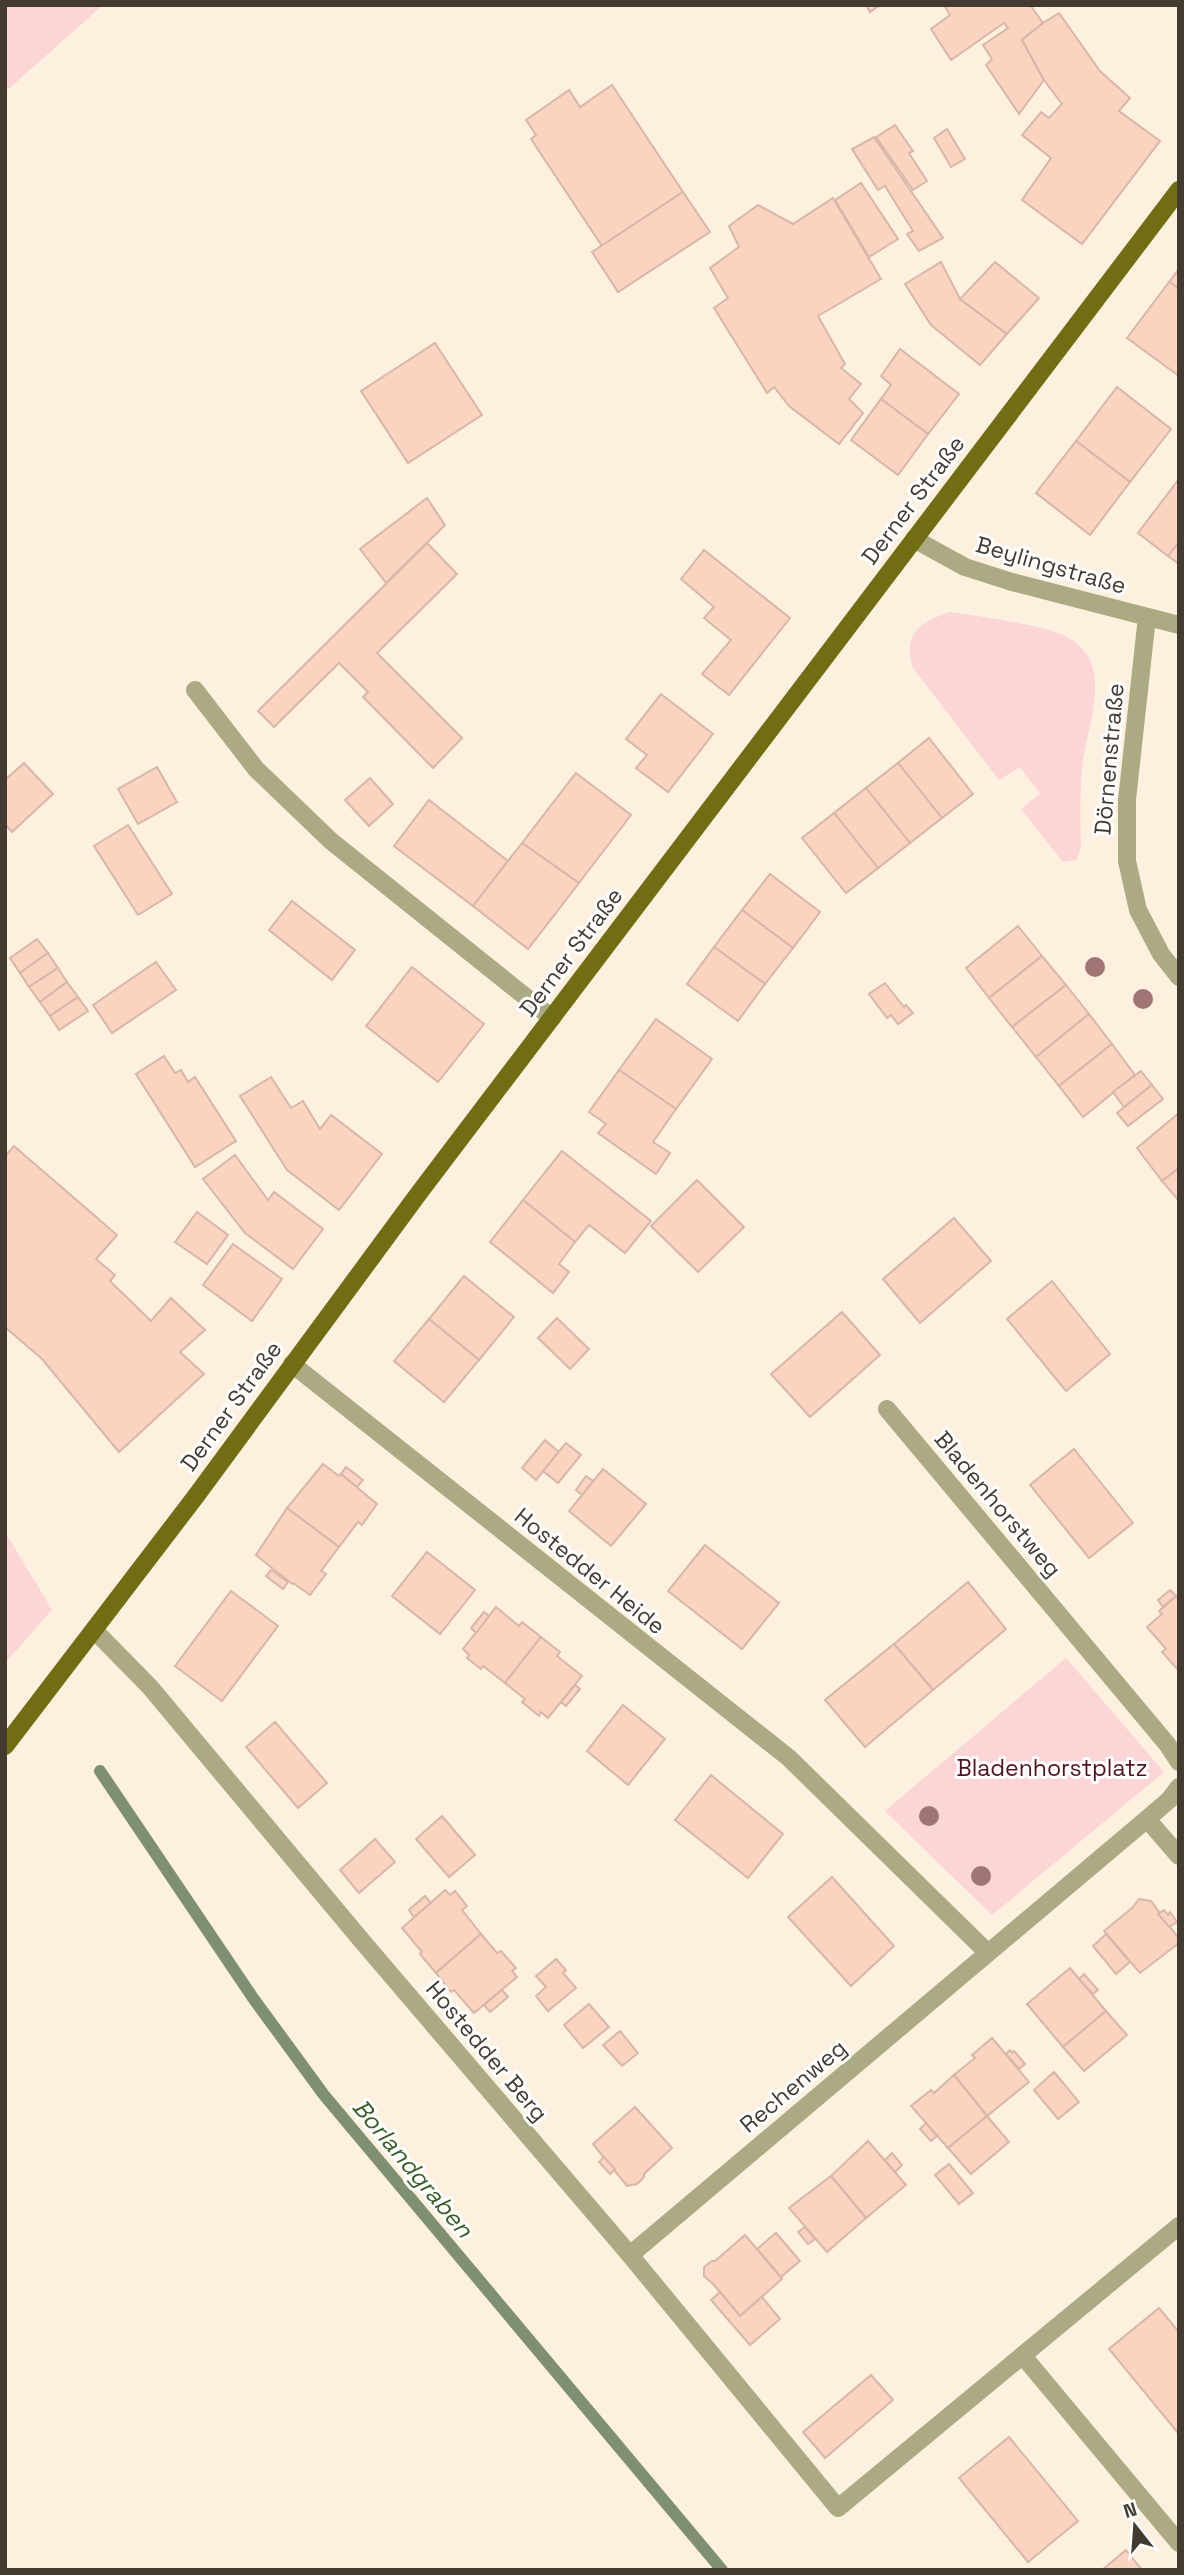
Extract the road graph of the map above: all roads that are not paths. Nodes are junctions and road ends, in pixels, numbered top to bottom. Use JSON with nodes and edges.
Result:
{"nodes":[{"id":1,"x":1179,"y":190,"type":"edge"},
{"id":2,"x":914,"y":539,"type":"junction"},
{"id":3,"x":1147,"y":617,"type":"junction"},
{"id":4,"x":1179,"y":625,"type":"edge"},
{"id":5,"x":195,"y":690,"type":"dead end"},
{"id":6,"x":1179,"y":977,"type":"edge"},
{"id":7,"x":552,"y":1018,"type":"junction"},
{"id":8,"x":292,"y":1364,"type":"junction"},
{"id":9,"x":887,"y":1409,"type":"dead end"},
{"id":10,"x":94,"y":1630,"type":"junction"},
{"id":11,"x":5,"y":1746,"type":"edge"},
{"id":12,"x":1179,"y":1762,"type":"edge"},
{"id":13,"x":1179,"y":1787,"type":"edge"},
{"id":14,"x":1147,"y":1819,"type":"junction"},
{"id":15,"x":1179,"y":1856,"type":"edge"},
{"id":16,"x":987,"y":1952,"type":"junction"},
{"id":17,"x":1179,"y":2226,"type":"edge"},
{"id":18,"x":630,"y":2255,"type":"junction"},
{"id":19,"x":1023,"y":2356,"type":"junction"},
{"id":20,"x":1179,"y":2543,"type":"edge"}],
"edges":[{"from":1,"to":2,"type":"main road","name":"Derner Straße"},
{"from":2,"to":3,"type":"street","name":"Beylingstraße"},
{"from":2,"to":7,"type":"main road","name":"Derner Straße"},
{"from":3,"to":4,"type":"street","name":"Beylingstraße"},
{"from":3,"to":6,"type":"street","name":"Dörnenstraße"},
{"from":5,"to":7,"type":"street"},
{"from":7,"to":8,"type":"main road","name":"Derner Straße"},
{"from":8,"to":10,"type":"main road","name":"Derner Straße"},
{"from":8,"to":16,"type":"street","name":"Hostedder Heide"},
{"from":9,"to":12,"type":"street","name":"Bladenhorstweg"},
{"from":10,"to":11,"type":"main road","name":"Derner Straße"},
{"from":10,"to":18,"type":"street","name":"Hostedder Berg"},
{"from":13,"to":14,"type":"street"},
{"from":14,"to":15,"type":"street"},
{"from":14,"to":16,"type":"street"},
{"from":16,"to":18,"type":"street","name":"Rechenweg"},
{"from":17,"to":19,"type":"street"},
{"from":18,"to":19,"type":"street","name":"Hostedder Berg"},
{"from":19,"to":20,"type":"street"}]}
